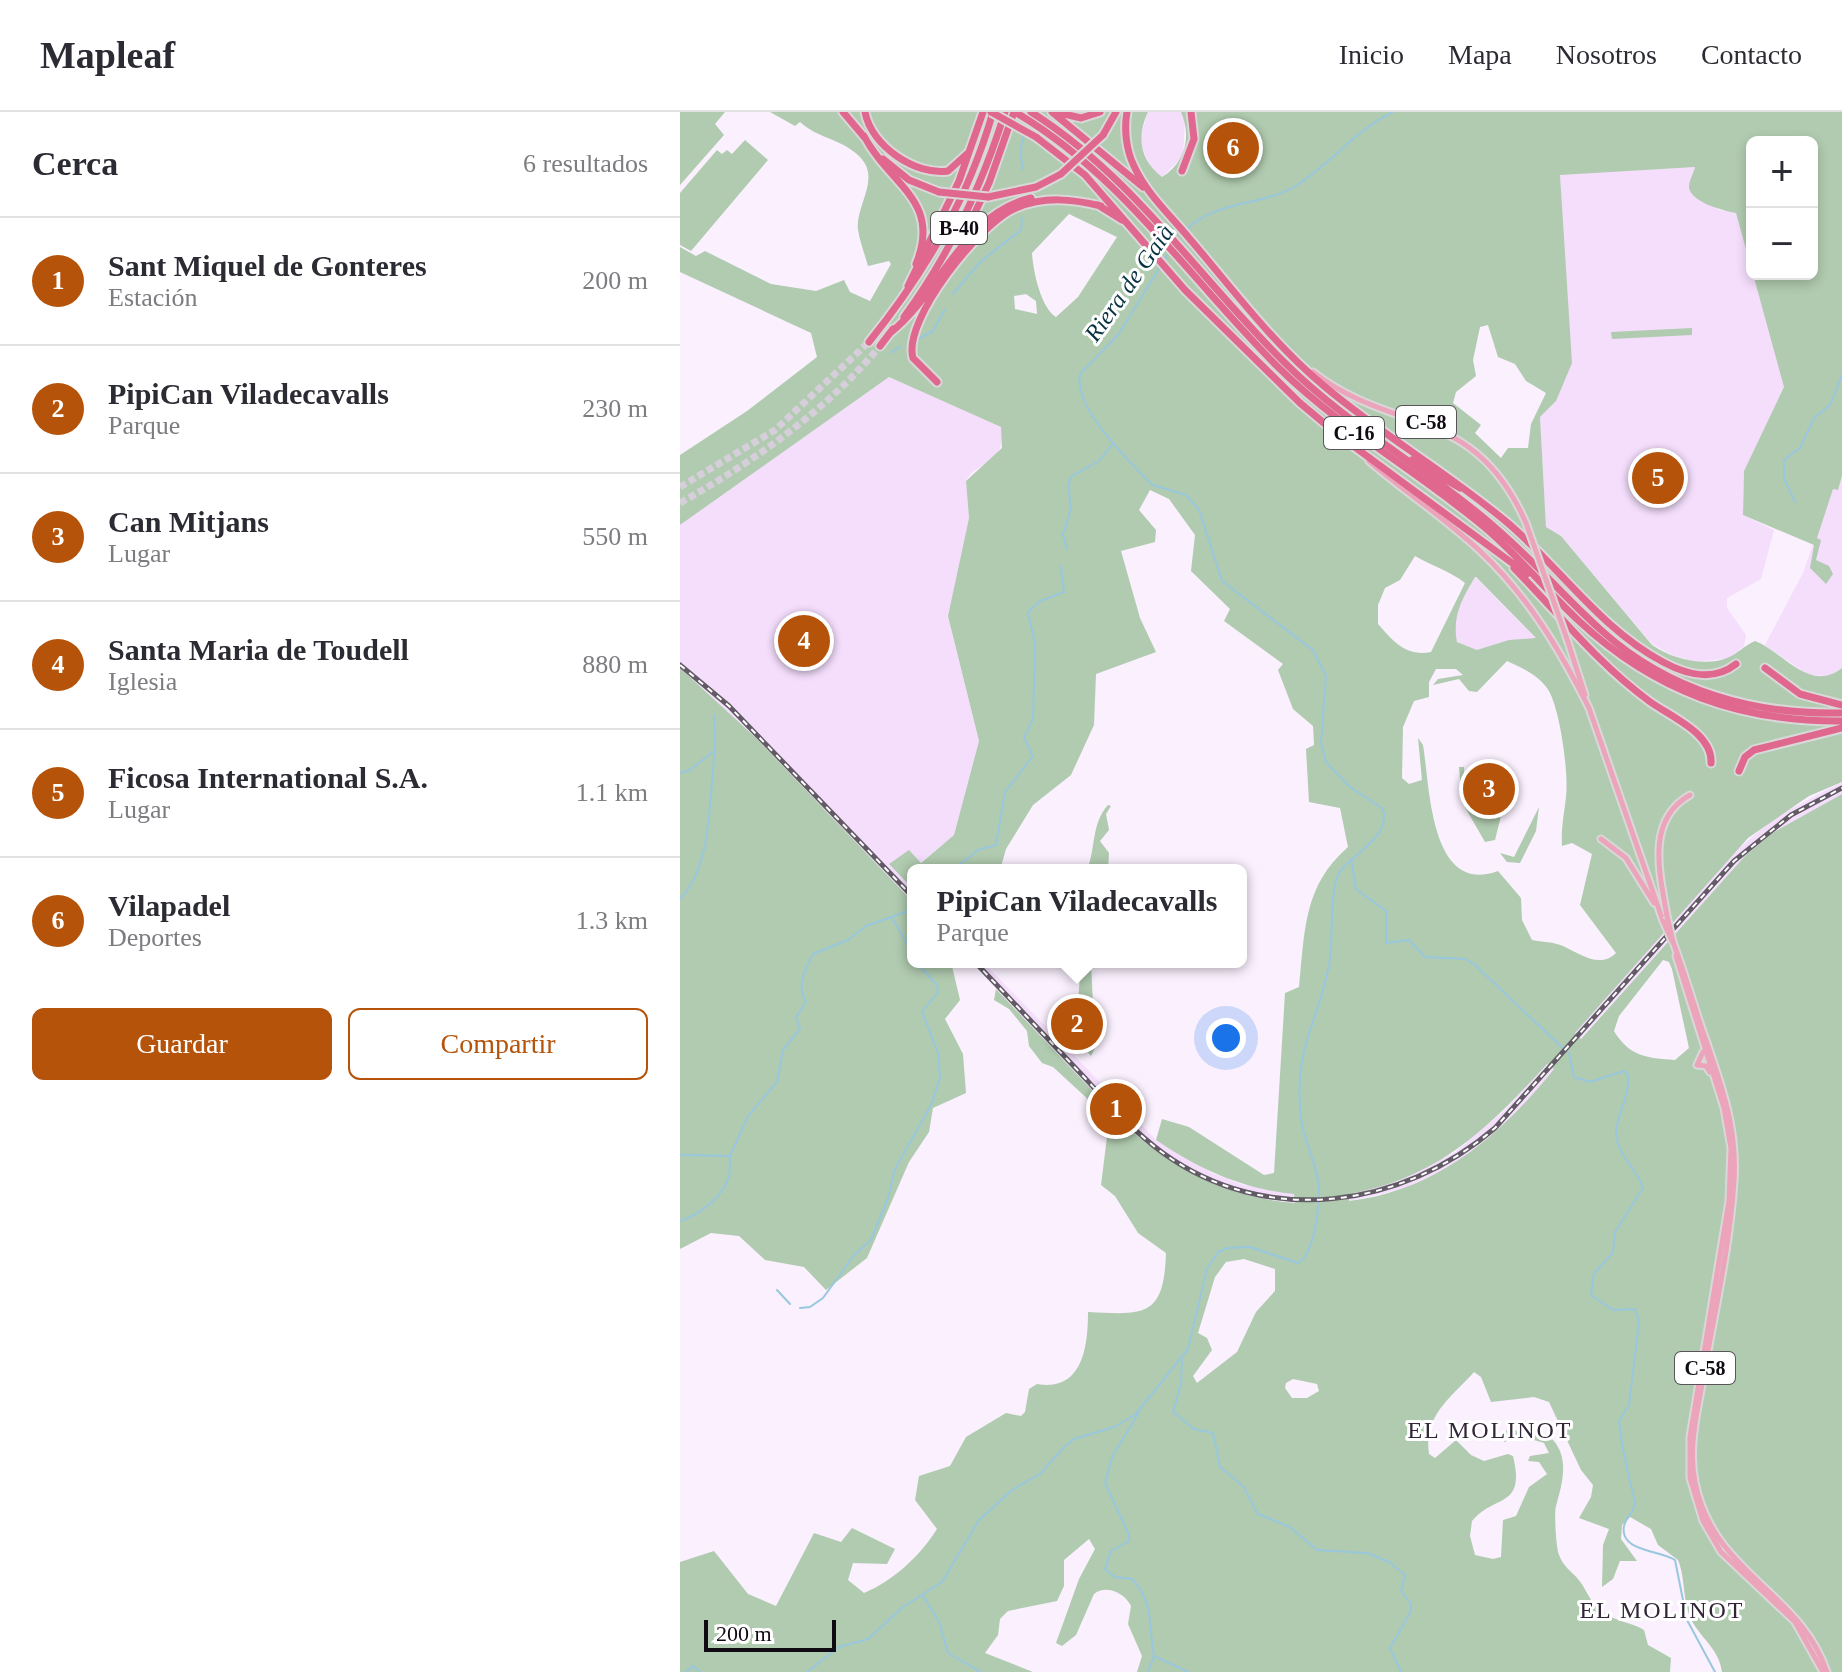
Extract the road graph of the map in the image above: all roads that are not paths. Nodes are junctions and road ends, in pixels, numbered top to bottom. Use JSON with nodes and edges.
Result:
{"nodes":[{"id":1,"x":843,"y":112,"type":"edge"},
{"id":2,"x":865,"y":112,"type":"edge"},
{"id":3,"x":983,"y":112,"type":"edge"},
{"id":4,"x":992,"y":112,"type":"edge"},
{"id":5,"x":1005,"y":112,"type":"edge"},
{"id":6,"x":1014,"y":112,"type":"edge"},
{"id":7,"x":1031,"y":112,"type":"edge"},
{"id":8,"x":1052,"y":112,"type":"edge"},
{"id":9,"x":1059,"y":112,"type":"edge"},
{"id":10,"x":1100,"y":112,"type":"edge"},
{"id":11,"x":1116,"y":112,"type":"edge"},
{"id":12,"x":1129,"y":112,"type":"edge"},
{"id":13,"x":1191,"y":112,"type":"edge"},
{"id":14,"x":1042,"y":124,"type":"junction"},
{"id":15,"x":864,"y":136,"type":"junction"},
{"id":16,"x":974,"y":141,"type":"junction"},
{"id":17,"x":1182,"y":171,"type":"dead end"},
{"id":18,"x":1154,"y":196,"type":"junction"},
{"id":19,"x":1101,"y":206,"type":"junction"},
{"id":20,"x":1127,"y":223,"type":"junction"},
{"id":21,"x":953,"y":256,"type":"junction"},
{"id":22,"x":1200,"y":276,"type":"junction"},
{"id":23,"x":900,"y":303,"type":"junction"},
{"id":24,"x":892,"y":313,"type":"junction"},
{"id":25,"x":890,"y":333,"type":"junction"},
{"id":26,"x":869,"y":342,"type":"tunnel mouth"},
{"id":27,"x":880,"y":346,"type":"tunnel mouth"},
{"id":28,"x":1296,"y":359,"type":"junction"},
{"id":29,"x":937,"y":382,"type":"dead end"},
{"id":30,"x":1337,"y":434,"type":"junction"},
{"id":31,"x":1379,"y":442,"type":"junction"},
{"id":32,"x":1480,"y":501,"type":"junction"},
{"id":33,"x":1473,"y":532,"type":"junction"},
{"id":34,"x":1576,"y":618,"type":"junction"},
{"id":35,"x":1736,"y":664,"type":"dead end"},
{"id":36,"x":1765,"y":668,"type":"dead end"},
{"id":37,"x":1842,"y":705,"type":"edge"},
{"id":38,"x":1589,"y":708,"type":"junction"},
{"id":39,"x":1842,"y":713,"type":"edge"},
{"id":40,"x":1842,"y":721,"type":"edge"},
{"id":41,"x":1842,"y":728,"type":"edge"},
{"id":42,"x":1711,"y":763,"type":"dead end"},
{"id":43,"x":1739,"y":771,"type":"dead end"},
{"id":44,"x":1690,"y":795,"type":"dead end"},
{"id":45,"x":1601,"y":839,"type":"dead end"},
{"id":46,"x":1664,"y":917,"type":"junction"},
{"id":47,"x":1677,"y":954,"type":"junction"},
{"id":48,"x":1700,"y":1024,"type":"junction"},
{"id":49,"x":1703,"y":1047,"type":"junction"},
{"id":50,"x":1707,"y":1057,"type":"junction"},
{"id":51,"x":1700,"y":1065,"type":"junction"},
{"id":52,"x":1716,"y":1084,"type":"junction"},
{"id":53,"x":1825,"y":1672,"type":"edge"}],
"edges":[{"from":1,"to":15,"type":"highway"},
{"from":2,"to":16,"type":"highway"},
{"from":3,"to":16,"type":"highway"},
{"from":4,"to":20,"type":"highway","bridge":true},
{"from":4,"to":23,"type":"highway","number":"B-40"},
{"from":5,"to":25,"type":"highway","number":"B-40"},
{"from":6,"to":14,"type":"highway","number":"C-16"},
{"from":6,"to":21,"type":"highway"},
{"from":7,"to":14,"type":"highway","number":"C-16"},
{"from":8,"to":18,"type":"highway","number":"C-58"},
{"from":9,"to":10,"type":"highway"},
{"from":11,"to":15,"type":"highway","bridge":true},
{"from":12,"to":18,"type":"highway"},
{"from":13,"to":17,"type":"highway"},
{"from":14,"to":22,"type":"highway","number":"C-16"},
{"from":15,"to":24,"type":"highway"},
{"from":16,"to":23,"type":"highway"},
{"from":18,"to":28,"type":"highway","number":"C-58"},
{"from":19,"to":20,"type":"highway"},
{"from":19,"to":21,"type":"highway"},
{"from":19,"to":29,"type":"highway"},
{"from":20,"to":30,"type":"highway"},
{"from":21,"to":25,"type":"highway"},
{"from":22,"to":31,"type":"highway","number":"C-16"},
{"from":22,"to":34,"type":"highway","number":"C-16"},
{"from":23,"to":24,"type":"highway","number":"B-40"},
{"from":24,"to":26,"type":"highway","number":"B-40"},
{"from":25,"to":27,"type":"highway","number":"B-40"},
{"from":28,"to":32,"type":"highway"},
{"from":28,"to":38,"type":"main road","number":"C-58","bridge":true},
{"from":30,"to":33,"type":"highway"},
{"from":30,"to":38,"type":"main road"},
{"from":31,"to":32,"type":"highway"},
{"from":31,"to":39,"type":"highway","number":"C-16"},
{"from":32,"to":35,"type":"highway"},
{"from":33,"to":34,"type":"highway"},
{"from":33,"to":42,"type":"highway"},
{"from":34,"to":40,"type":"highway","number":"C-16"},
{"from":36,"to":37,"type":"highway"},
{"from":38,"to":46,"type":"main road","number":"C-58"},
{"from":41,"to":43,"type":"highway"},
{"from":44,"to":46,"type":"main road"},
{"from":45,"to":46,"type":"main road"},
{"from":46,"to":47,"type":"main road","number":"C-58","bridge":true},
{"from":47,"to":48,"type":"main road","number":"C-58"},
{"from":47,"to":49,"type":"main road","number":"C-58"},
{"from":48,"to":50,"type":"main road"},
{"from":48,"to":53,"type":"main road","number":"C-58"},
{"from":49,"to":50,"type":"main road","number":"C-58"},
{"from":49,"to":51,"type":"main road"},
{"from":50,"to":51,"type":"main road"},
{"from":50,"to":52,"type":"main road","number":"C-58"},
{"from":51,"to":52,"type":"main road"},
{"from":52,"to":53,"type":"main road","number":"C-58"}]}
